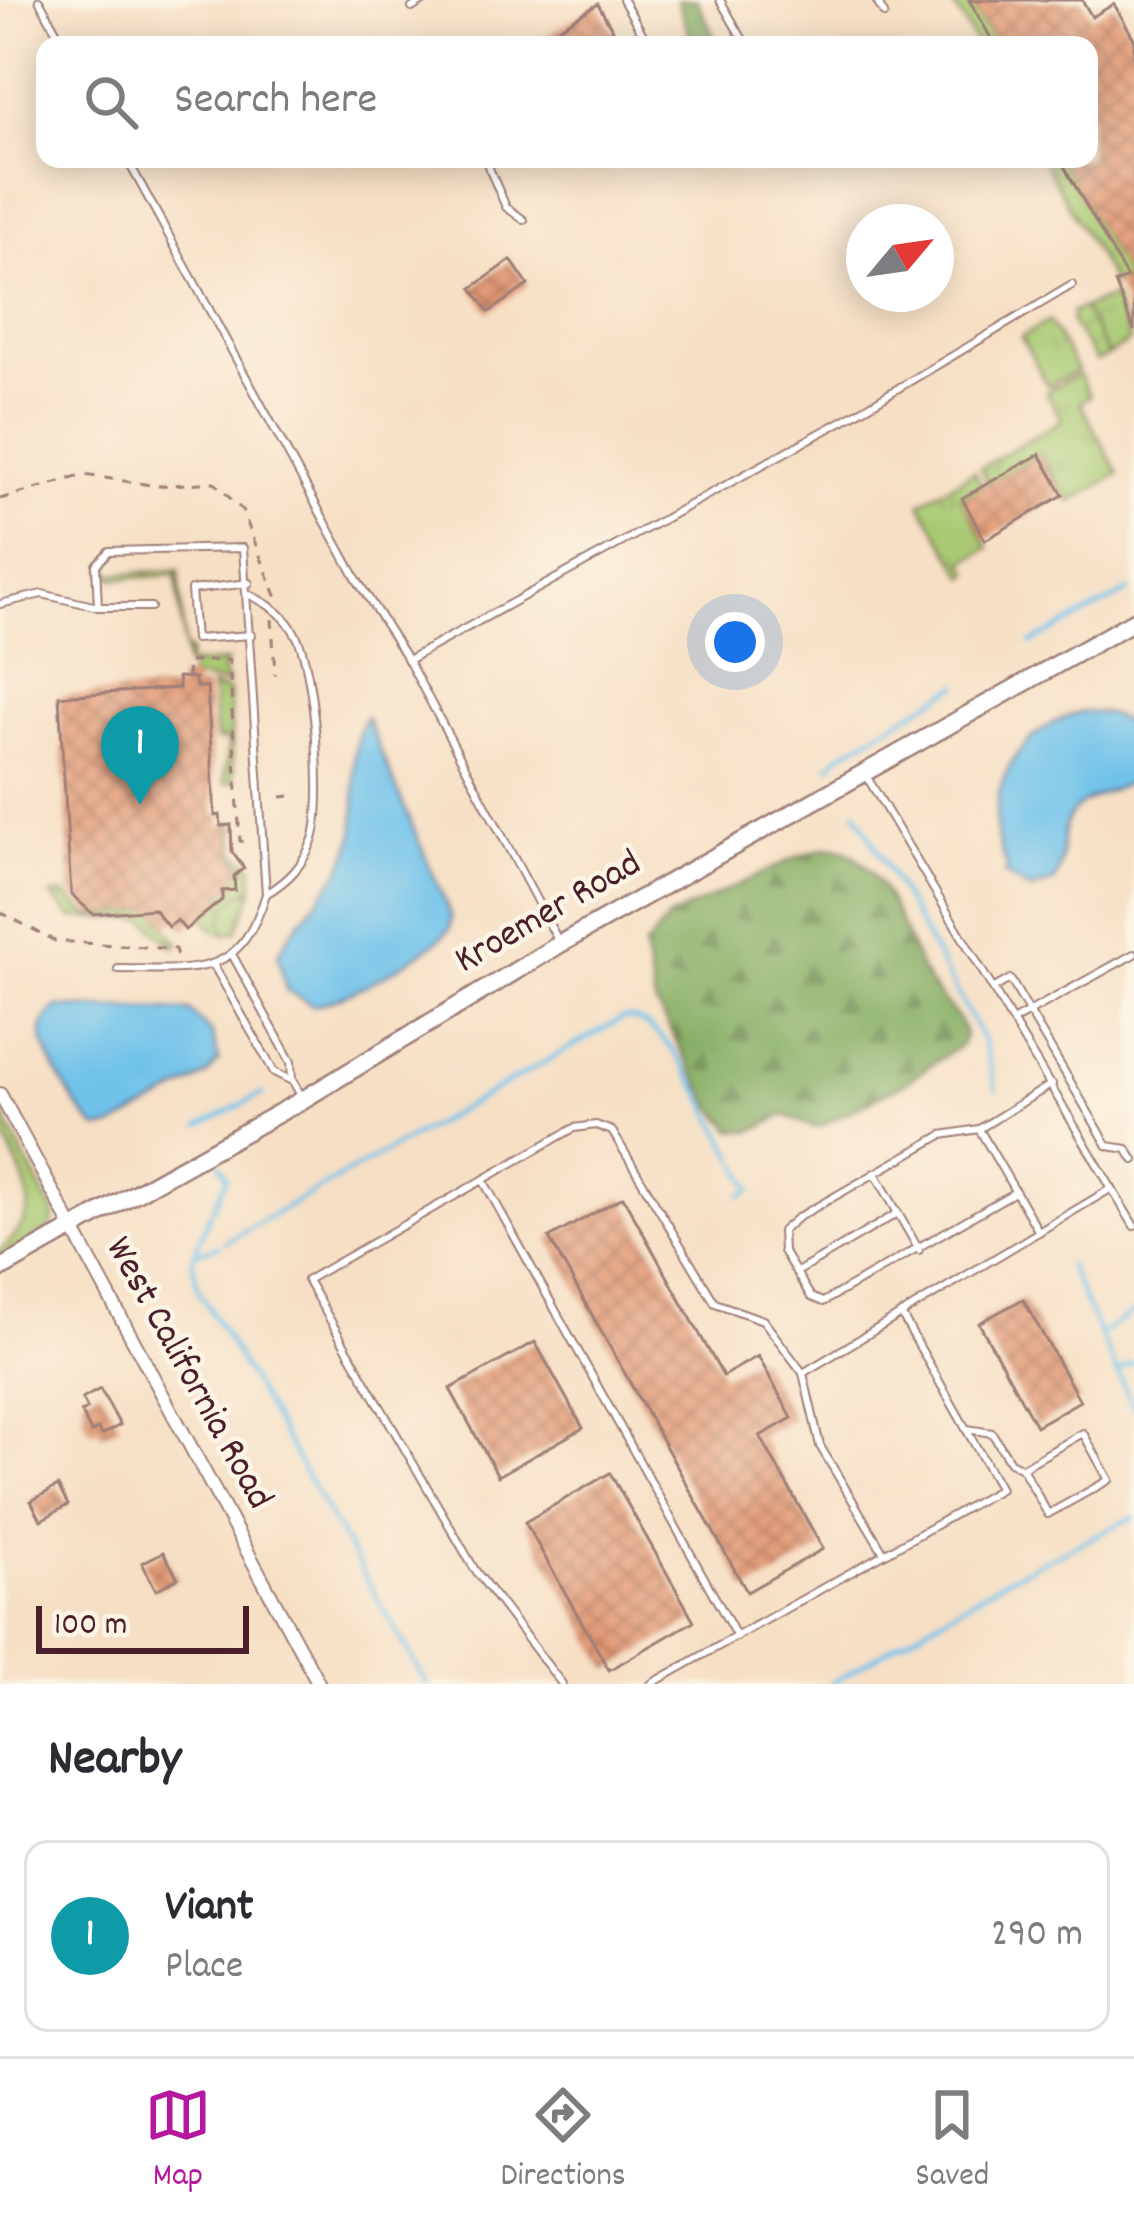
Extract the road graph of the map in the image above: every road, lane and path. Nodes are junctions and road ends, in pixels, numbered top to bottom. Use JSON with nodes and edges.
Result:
{"nodes":[{"id":1,"x":40,"y":0,"type":"edge"},
{"id":2,"x":425,"y":0,"type":"edge"},
{"id":3,"x":623,"y":0,"type":"edge"},
{"id":4,"x":720,"y":0,"type":"edge"},
{"id":5,"x":876,"y":0,"type":"edge"},
{"id":6,"x":412,"y":8,"type":"dead end"},
{"id":7,"x":884,"y":14,"type":"dead end"},
{"id":8,"x":59,"y":36,"type":"edge"},
{"id":9,"x":644,"y":36,"type":"edge"},
{"id":10,"x":741,"y":36,"type":"edge"},
{"id":11,"x":132,"y":168,"type":"edge"},
{"id":12,"x":489,"y":168,"type":"edge"},
{"id":13,"x":524,"y":220,"type":"dead end"},
{"id":14,"x":1072,"y":285,"type":"dead end"},
{"id":15,"x":0,"y":499,"type":"edge"},
{"id":16,"x":249,"y":583,"type":"junction"},
{"id":17,"x":250,"y":595,"type":"junction"},
{"id":18,"x":276,"y":600,"type":"dead end"},
{"id":19,"x":0,"y":604,"type":"edge"},
{"id":20,"x":98,"y":607,"type":"junction"},
{"id":21,"x":152,"y":607,"type":"dead end"},
{"id":22,"x":272,"y":618,"type":"dead end"},
{"id":23,"x":1134,"y":621,"type":"edge"},
{"id":24,"x":252,"y":635,"type":"junction"},
{"id":25,"x":408,"y":660,"type":"junction"},
{"id":26,"x":275,"y":675,"type":"dead end"},
{"id":27,"x":188,"y":678,"type":"dead end"},
{"id":28,"x":865,"y":774,"type":"junction"},
{"id":29,"x":291,"y":796,"type":"dead end"},
{"id":30,"x":281,"y":797,"type":"dead end"},
{"id":31,"x":253,"y":846,"type":"dead end"},
{"id":32,"x":266,"y":894,"type":"junction"},
{"id":33,"x":0,"y":912,"type":"edge"},
{"id":34,"x":560,"y":944,"type":"junction"},
{"id":35,"x":1134,"y":954,"type":"edge"},
{"id":36,"x":233,"y":956,"type":"junction"},
{"id":37,"x":191,"y":961,"type":"dead end"},
{"id":38,"x":214,"y":966,"type":"junction"},
{"id":39,"x":118,"y":969,"type":"dead end"},
{"id":40,"x":995,"y":988,"type":"junction"},
{"id":41,"x":1029,"y":1012,"type":"junction"},
{"id":42,"x":1015,"y":1020,"type":"junction"},
{"id":43,"x":1051,"y":1051,"type":"junction"},
{"id":44,"x":1038,"y":1059,"type":"junction"},
{"id":45,"x":292,"y":1080,"type":"junction"},
{"id":46,"x":1052,"y":1084,"type":"junction"},
{"id":47,"x":1072,"y":1087,"type":"junction"},
{"id":48,"x":0,"y":1094,"type":"edge"},
{"id":49,"x":1058,"y":1095,"type":"junction"},
{"id":50,"x":304,"y":1099,"type":"junction"},
{"id":51,"x":1091,"y":1121,"type":"junction"},
{"id":52,"x":979,"y":1129,"type":"junction"},
{"id":53,"x":1078,"y":1129,"type":"junction"},
{"id":54,"x":1134,"y":1160,"type":"edge"},
{"id":55,"x":875,"y":1173,"type":"junction"},
{"id":56,"x":483,"y":1180,"type":"junction"},
{"id":57,"x":1112,"y":1188,"type":"junction"},
{"id":58,"x":1016,"y":1192,"type":"junction"},
{"id":59,"x":898,"y":1213,"type":"junction"},
{"id":60,"x":1134,"y":1226,"type":"edge"},
{"id":61,"x":73,"y":1228,"type":"junction"},
{"id":62,"x":1039,"y":1232,"type":"junction"},
{"id":63,"x":919,"y":1250,"type":"junction"},
{"id":64,"x":0,"y":1269,"type":"edge"},
{"id":65,"x":796,"y":1273,"type":"junction"},
{"id":66,"x":901,"y":1314,"type":"junction"},
{"id":67,"x":803,"y":1373,"type":"junction"},
{"id":68,"x":967,"y":1429,"type":"junction"},
{"id":69,"x":1022,"y":1468,"type":"junction"},
{"id":70,"x":884,"y":1553,"type":"junction"},
{"id":71,"x":737,"y":1637,"type":"junction"},
{"id":72,"x":320,"y":1684,"type":"edge"},
{"id":73,"x":562,"y":1684,"type":"edge"},
{"id":74,"x":651,"y":1684,"type":"edge"}],
"edges":[{"from":1,"to":8,"type":"lane"},
{"from":2,"to":6,"type":"lane"},
{"from":3,"to":9,"type":"lane"},
{"from":4,"to":10,"type":"lane"},
{"from":5,"to":7,"type":"lane"},
{"from":11,"to":25,"type":"lane"},
{"from":12,"to":13,"type":"lane"},
{"from":14,"to":25,"type":"lane"},
{"from":15,"to":18,"type":"path"},
{"from":16,"to":17,"type":"lane"},
{"from":16,"to":20,"type":"lane"},
{"from":16,"to":24,"type":"lane"},
{"from":17,"to":24,"type":"lane"},
{"from":17,"to":32,"type":"lane"},
{"from":19,"to":20,"type":"lane"},
{"from":20,"to":21,"type":"lane"},
{"from":22,"to":26,"type":"path"},
{"from":23,"to":28,"type":"street","name":"Kroemer Road"},
{"from":24,"to":32,"type":"lane"},
{"from":25,"to":34,"type":"lane"},
{"from":27,"to":31,"type":"path"},
{"from":28,"to":34,"type":"street","name":"Kroemer Road"},
{"from":28,"to":40,"type":"lane"},
{"from":29,"to":30,"type":"path"},
{"from":32,"to":36,"type":"lane"},
{"from":33,"to":37,"type":"path"},
{"from":34,"to":50,"type":"street","name":"Kroemer Road"},
{"from":35,"to":41,"type":"lane"},
{"from":36,"to":38,"type":"lane"},
{"from":36,"to":45,"type":"lane"},
{"from":38,"to":39,"type":"lane"},
{"from":38,"to":45,"type":"lane"},
{"from":40,"to":41,"type":"lane"},
{"from":40,"to":42,"type":"lane"},
{"from":41,"to":42,"type":"lane"},
{"from":41,"to":43,"type":"lane"},
{"from":42,"to":44,"type":"lane"},
{"from":43,"to":44,"type":"lane"},
{"from":43,"to":47,"type":"lane"},
{"from":44,"to":46,"type":"lane"},
{"from":45,"to":50,"type":"lane"},
{"from":46,"to":49,"type":"lane"},
{"from":46,"to":52,"type":"lane"},
{"from":47,"to":49,"type":"lane"},
{"from":47,"to":51,"type":"lane"},
{"from":48,"to":61,"type":"street","name":"West California Road"},
{"from":49,"to":53,"type":"lane"},
{"from":50,"to":61,"type":"street","name":"Kroemer Road"},
{"from":51,"to":53,"type":"lane"},
{"from":51,"to":54,"type":"lane"},
{"from":52,"to":55,"type":"lane"},
{"from":52,"to":58,"type":"lane"},
{"from":53,"to":57,"type":"lane"},
{"from":55,"to":59,"type":"lane"},
{"from":55,"to":65,"type":"lane"},
{"from":56,"to":67,"type":"lane"},
{"from":56,"to":71,"type":"lane"},
{"from":56,"to":73,"type":"lane"},
{"from":57,"to":60,"type":"lane"},
{"from":57,"to":62,"type":"lane"},
{"from":58,"to":62,"type":"lane"},
{"from":58,"to":63,"type":"lane"},
{"from":59,"to":63,"type":"lane"},
{"from":59,"to":65,"type":"lane"},
{"from":61,"to":64,"type":"street","name":"Kroemer Road"},
{"from":61,"to":72,"type":"street","name":"West California Road"},
{"from":62,"to":66,"type":"lane"},
{"from":63,"to":65,"type":"lane"},
{"from":66,"to":67,"type":"lane"},
{"from":66,"to":68,"type":"lane"},
{"from":67,"to":70,"type":"lane"},
{"from":68,"to":69,"type":"lane"},
{"from":68,"to":70,"type":"lane"},
{"from":69,"to":69,"type":"lane"},
{"from":70,"to":71,"type":"lane"},
{"from":71,"to":74,"type":"lane"}]}
